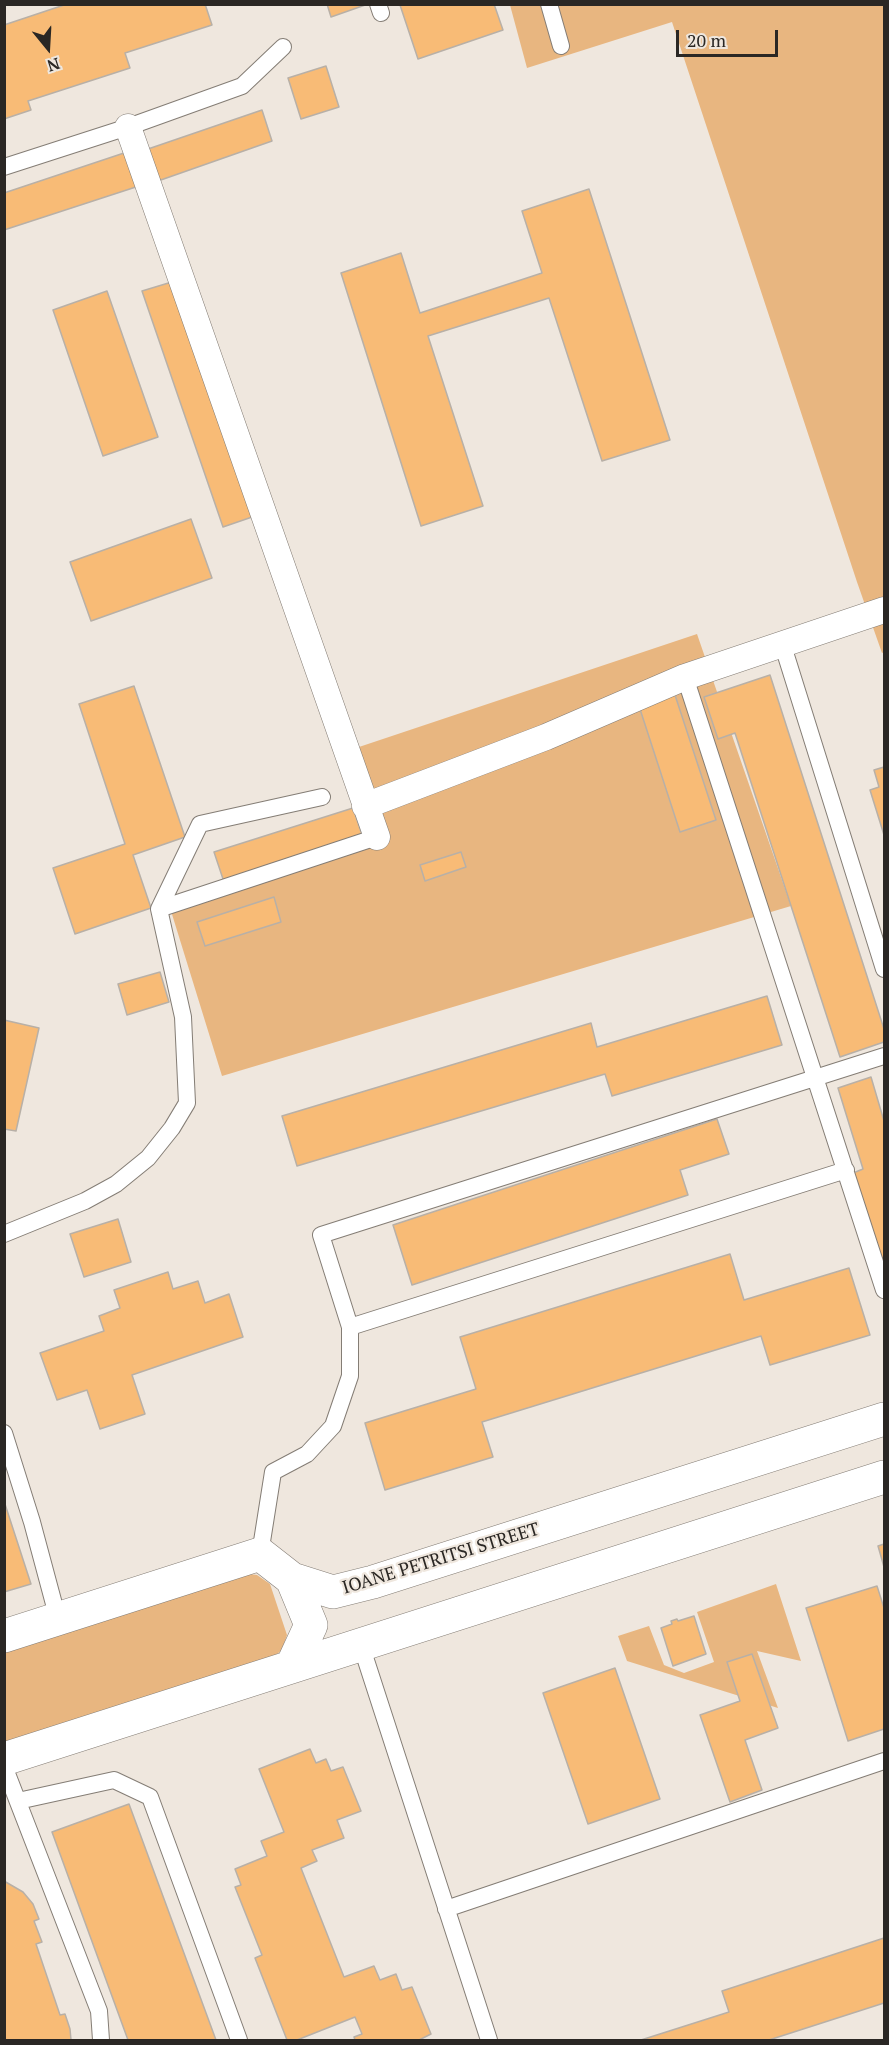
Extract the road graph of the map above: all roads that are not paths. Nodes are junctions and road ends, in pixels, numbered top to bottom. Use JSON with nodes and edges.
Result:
{"nodes":[{"id":1,"x":549,"y":4,"type":"edge"},
{"id":2,"x":561,"y":46,"type":"dead end"},
{"id":3,"x":283,"y":47,"type":"dead end"},
{"id":4,"x":128,"y":127,"type":"junction"},
{"id":5,"x":4,"y":166,"type":"edge"},
{"id":6,"x":885,"y":610,"type":"edge"},
{"id":7,"x":783,"y":646,"type":"junction"},
{"id":8,"x":685,"y":677,"type":"junction"},
{"id":9,"x":322,"y":797,"type":"dead end"},
{"id":10,"x":365,"y":806,"type":"junction"},
{"id":11,"x":377,"y":837,"type":"joint"},
{"id":12,"x":159,"y":909,"type":"junction"},
{"id":13,"x":885,"y":969,"type":"edge"},
{"id":14,"x":885,"y":1056,"type":"edge"},
{"id":15,"x":816,"y":1077,"type":"junction"},
{"id":16,"x":846,"y":1170,"type":"junction"},
{"id":17,"x":4,"y":1234,"type":"edge"},
{"id":18,"x":885,"y":1290,"type":"edge"},
{"id":19,"x":350,"y":1327,"type":"junction"},
{"id":20,"x":885,"y":1419,"type":"edge"},
{"id":21,"x":4,"y":1433,"type":"edge"},
{"id":22,"x":885,"y":1477,"type":"edge"},
{"id":23,"x":260,"y":1554,"type":"junction"},
{"id":24,"x":292,"y":1579,"type":"junction"},
{"id":25,"x":58,"y":1618,"type":"junction"},
{"id":26,"x":4,"y":1636,"type":"edge"},
{"id":27,"x":361,"y":1645,"type":"junction"},
{"id":28,"x":292,"y":1666,"type":"junction"},
{"id":29,"x":4,"y":1758,"type":"edge"},
{"id":30,"x":885,"y":1761,"type":"edge"},
{"id":31,"x":4,"y":1766,"type":"edge"},
{"id":32,"x":18,"y":1801,"type":"junction"},
{"id":33,"x":446,"y":1909,"type":"junction"},
{"id":34,"x":101,"y":2040,"type":"edge"},
{"id":35,"x":239,"y":2040,"type":"edge"},
{"id":36,"x":489,"y":2040,"type":"edge"}],
"edges":[{"from":1,"to":2,"type":"lane"},
{"from":3,"to":4,"type":"lane"},
{"from":4,"to":5,"type":"lane"},
{"from":4,"to":10,"type":"street"},
{"from":6,"to":7,"type":"street"},
{"from":7,"to":8,"type":"street"},
{"from":7,"to":13,"type":"lane"},
{"from":8,"to":10,"type":"street"},
{"from":8,"to":15,"type":"lane"},
{"from":9,"to":12,"type":"lane"},
{"from":10,"to":11,"type":"street"},
{"from":11,"to":12,"type":"lane"},
{"from":12,"to":17,"type":"lane"},
{"from":14,"to":15,"type":"lane"},
{"from":15,"to":16,"type":"lane"},
{"from":15,"to":19,"type":"lane"},
{"from":16,"to":18,"type":"lane"},
{"from":16,"to":19,"type":"lane"},
{"from":19,"to":23,"type":"lane"},
{"from":20,"to":24,"type":"street","name":"IOANE PETRITSI STREET"},
{"from":21,"to":25,"type":"lane"},
{"from":22,"to":27,"type":"street"},
{"from":23,"to":24,"type":"street","name":"IOANE PETRITSI STREET"},
{"from":23,"to":25,"type":"street"},
{"from":24,"to":28,"type":"street"},
{"from":25,"to":26,"type":"street"},
{"from":27,"to":28,"type":"street"},
{"from":27,"to":33,"type":"lane"},
{"from":28,"to":29,"type":"street"},
{"from":30,"to":33,"type":"lane"},
{"from":31,"to":32,"type":"lane"},
{"from":32,"to":34,"type":"lane"},
{"from":32,"to":35,"type":"lane"},
{"from":33,"to":36,"type":"lane"}]}
